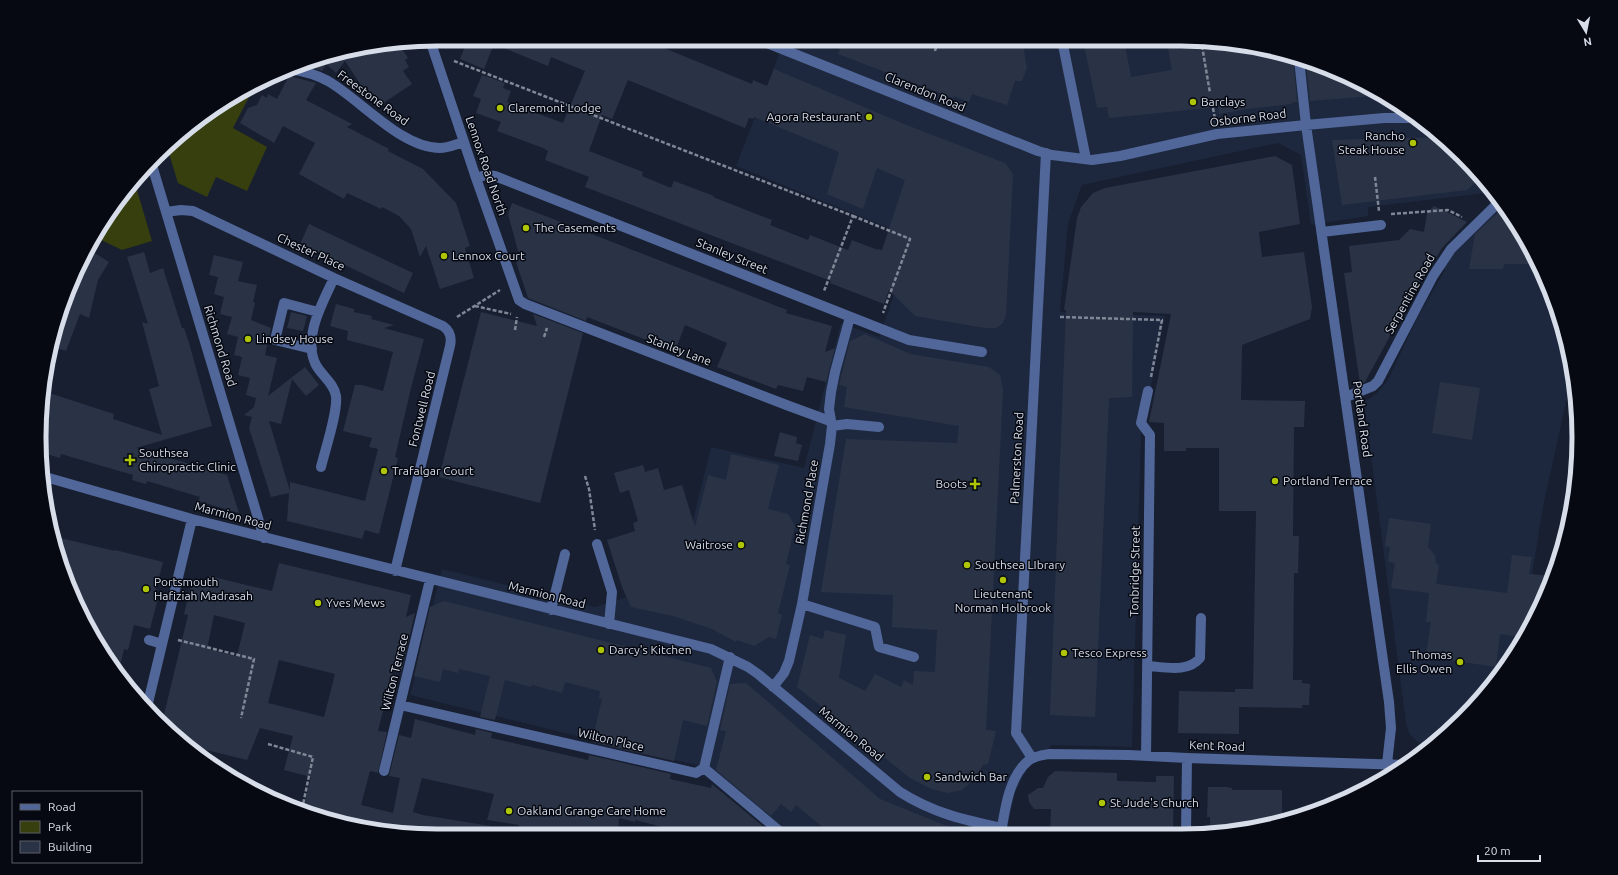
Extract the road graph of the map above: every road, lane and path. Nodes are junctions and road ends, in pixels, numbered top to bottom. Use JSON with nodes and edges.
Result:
{"nodes":[{"id":1,"x":432,"y":46,"type":"edge"},
{"id":2,"x":774,"y":46,"type":"edge"},
{"id":3,"x":936,"y":46,"type":"edge"},
{"id":4,"x":1063,"y":46,"type":"edge"},
{"id":5,"x":1202,"y":47,"type":"edge"},
{"id":6,"x":935,"y":51,"type":"dead end"},
{"id":7,"x":434,"y":53,"type":"junction"},
{"id":8,"x":1300,"y":65,"type":"edge"},
{"id":9,"x":300,"y":72,"type":"edge"},
{"id":10,"x":1210,"y":93,"type":"dead end"},
{"id":11,"x":1406,"y":118,"type":"edge"},
{"id":12,"x":1306,"y":125,"type":"junction"},
{"id":13,"x":464,"y":142,"type":"junction"},
{"id":14,"x":1046,"y":153,"type":"junction"},
{"id":15,"x":1086,"y":159,"type":"junction"},
{"id":16,"x":153,"y":169,"type":"edge"},
{"id":17,"x":1375,"y":177,"type":"dead end"},
{"id":18,"x":476,"y":178,"type":"junction"},
{"id":19,"x":1495,"y":205,"type":"edge"},
{"id":20,"x":166,"y":212,"type":"junction"},
{"id":21,"x":1387,"y":214,"type":"dead end"},
{"id":22,"x":853,"y":216,"type":"junction"},
{"id":23,"x":1380,"y":219,"type":"joint"},
{"id":24,"x":1475,"y":224,"type":"junction"},
{"id":25,"x":1322,"y":232,"type":"junction"},
{"id":26,"x":334,"y":278,"type":"junction"},
{"id":27,"x":512,"y":282,"type":"junction"},
{"id":28,"x":519,"y":300,"type":"joint"},
{"id":29,"x":819,"y":304,"type":"junction"},
{"id":30,"x":474,"y":306,"type":"junction"},
{"id":31,"x":318,"y":312,"type":"junction"},
{"id":32,"x":850,"y":317,"type":"junction"},
{"id":33,"x":1060,"y":317,"type":"dead end"},
{"id":34,"x":443,"y":326,"type":"junction"},
{"id":35,"x":878,"y":328,"type":"junction"},
{"id":36,"x":515,"y":330,"type":"dead end"},
{"id":37,"x":312,"y":349,"type":"junction"},
{"id":38,"x":982,"y":352,"type":"dead end"},
{"id":39,"x":1148,"y":391,"type":"joint"},
{"id":40,"x":1346,"y":397,"type":"junction"},
{"id":41,"x":831,"y":423,"type":"junction"},
{"id":42,"x":879,"y":427,"type":"dead end"},
{"id":43,"x":321,"y":467,"type":"dead end"},
{"id":44,"x":585,"y":476,"type":"dead end"},
{"id":45,"x":48,"y":478,"type":"edge"},
{"id":46,"x":192,"y":519,"type":"junction"},
{"id":47,"x":264,"y":538,"type":"junction"},
{"id":48,"x":597,"y":544,"type":"joint"},
{"id":49,"x":565,"y":554,"type":"dead end"},
{"id":50,"x":395,"y":571,"type":"junction"},
{"id":51,"x":430,"y":580,"type":"junction"},
{"id":52,"x":802,"y":604,"type":"junction"},
{"id":53,"x":552,"y":610,"type":"junction"},
{"id":54,"x":1201,"y":618,"type":"dead end"},
{"id":55,"x":609,"y":624,"type":"junction"},
{"id":56,"x":149,"y":640,"type":"dead end"},
{"id":57,"x":163,"y":640,"type":"junction"},
{"id":58,"x":914,"y":657,"type":"dead end"},
{"id":59,"x":730,"y":658,"type":"junction"},
{"id":60,"x":1147,"y":666,"type":"junction"},
{"id":61,"x":773,"y":687,"type":"junction"},
{"id":62,"x":148,"y":701,"type":"edge"},
{"id":63,"x":400,"y":705,"type":"junction"},
{"id":64,"x":241,"y":718,"type":"dead end"},
{"id":65,"x":268,"y":744,"type":"dead end"},
{"id":66,"x":1146,"y":756,"type":"junction"},
{"id":67,"x":1187,"y":758,"type":"junction"},
{"id":68,"x":1030,"y":760,"type":"junction"},
{"id":69,"x":1388,"y":764,"type":"junction"},
{"id":70,"x":1396,"y":764,"type":"edge"},
{"id":71,"x":704,"y":768,"type":"junction"},
{"id":72,"x":384,"y":771,"type":"dead end"},
{"id":73,"x":303,"y":805,"type":"edge"},
{"id":74,"x":777,"y":829,"type":"edge"},
{"id":75,"x":997,"y":829,"type":"edge"},
{"id":76,"x":1001,"y":829,"type":"edge"},
{"id":77,"x":1186,"y":829,"type":"edge"}],
"edges":[{"from":1,"to":7,"type":"street","name":"Lennox Road North"},
{"from":2,"to":14,"type":"street","name":"Clarendon Road"},
{"from":3,"to":6,"type":"path"},
{"from":4,"to":15,"type":"street"},
{"from":5,"to":10,"type":"path"},
{"from":7,"to":13,"type":"street","name":"Lennox Road North"},
{"from":7,"to":22,"type":"path"},
{"from":8,"to":12,"type":"street","name":"Portland Road"},
{"from":9,"to":13,"type":"street","name":"Freestone Road"},
{"from":11,"to":12,"type":"street","name":"Osborne Road"},
{"from":12,"to":15,"type":"street","name":"Osborne Road"},
{"from":12,"to":25,"type":"street","name":"Portland Road"},
{"from":13,"to":18,"type":"street","name":"Lennox Road North"},
{"from":14,"to":15,"type":"street","name":"Clarendon Road"},
{"from":14,"to":68,"type":"street","name":"Palmerston Road"},
{"from":16,"to":20,"type":"street","name":"Richmond Road"},
{"from":17,"to":23,"type":"path"},
{"from":18,"to":27,"type":"street","name":"Lennox Road North"},
{"from":18,"to":29,"type":"street","name":"Stanley Street"},
{"from":19,"to":24,"type":"street","name":"Serpentine Road"},
{"from":20,"to":26,"type":"street","name":"Chester Place"},
{"from":20,"to":47,"type":"street","name":"Richmond Road"},
{"from":21,"to":24,"type":"path"},
{"from":22,"to":29,"type":"path"},
{"from":22,"to":35,"type":"path"},
{"from":23,"to":25,"type":"street"},
{"from":24,"to":40,"type":"street","name":"Serpentine Road"},
{"from":25,"to":40,"type":"street","name":"Portland Road"},
{"from":26,"to":31,"type":"street"},
{"from":26,"to":34,"type":"street","name":"Chester Place"},
{"from":27,"to":28,"type":"street","name":"Lennox Road North"},
{"from":27,"to":30,"type":"path"},
{"from":28,"to":41,"type":"street","name":"Stanley Lane"},
{"from":29,"to":32,"type":"street","name":"Stanley Street"},
{"from":30,"to":34,"type":"path"},
{"from":30,"to":36,"type":"path"},
{"from":31,"to":37,"type":"street"},
{"from":31,"to":37,"type":"street"},
{"from":32,"to":35,"type":"street","name":"Stanley Street"},
{"from":32,"to":41,"type":"street","name":"Richmond Place"},
{"from":33,"to":39,"type":"path"},
{"from":34,"to":50,"type":"street","name":"Fontwell Road"},
{"from":35,"to":38,"type":"street","name":"Stanley Street"},
{"from":37,"to":43,"type":"street"},
{"from":39,"to":60,"type":"street","name":"Tonbridge Street"},
{"from":40,"to":69,"type":"street","name":"Portland Road"},
{"from":41,"to":42,"type":"street"},
{"from":41,"to":52,"type":"street","name":"Richmond Place"},
{"from":44,"to":48,"type":"path"},
{"from":45,"to":46,"type":"street","name":"Marmion Road"},
{"from":46,"to":47,"type":"street","name":"Marmion Road"},
{"from":46,"to":57,"type":"street"},
{"from":47,"to":50,"type":"street","name":"Marmion Road"},
{"from":48,"to":55,"type":"street"},
{"from":49,"to":53,"type":"street"},
{"from":50,"to":51,"type":"street","name":"Marmion Road"},
{"from":51,"to":53,"type":"street","name":"Marmion Road"},
{"from":51,"to":63,"type":"street","name":"Wilton Terrace"},
{"from":52,"to":58,"type":"street"},
{"from":52,"to":61,"type":"street","name":"Richmond Place"},
{"from":53,"to":55,"type":"street","name":"Marmion Road"},
{"from":54,"to":60,"type":"street"},
{"from":55,"to":59,"type":"street","name":"Marmion Road"},
{"from":56,"to":57,"type":"street"},
{"from":57,"to":62,"type":"street"},
{"from":57,"to":64,"type":"path"},
{"from":59,"to":61,"type":"street","name":"Marmion Road"},
{"from":59,"to":71,"type":"street"},
{"from":60,"to":66,"type":"street","name":"Tonbridge Street"},
{"from":61,"to":75,"type":"street","name":"Marmion Road"},
{"from":63,"to":71,"type":"street","name":"Wilton Place"},
{"from":63,"to":72,"type":"street","name":"Wilton Terrace"},
{"from":65,"to":73,"type":"path"},
{"from":66,"to":67,"type":"street","name":"Kent Road"},
{"from":66,"to":68,"type":"street","name":"Kent Road"},
{"from":67,"to":69,"type":"street","name":"Kent Road"},
{"from":67,"to":77,"type":"street"},
{"from":68,"to":76,"type":"street"},
{"from":69,"to":70,"type":"street","name":"Kent Road"},
{"from":71,"to":74,"type":"street"}]}
